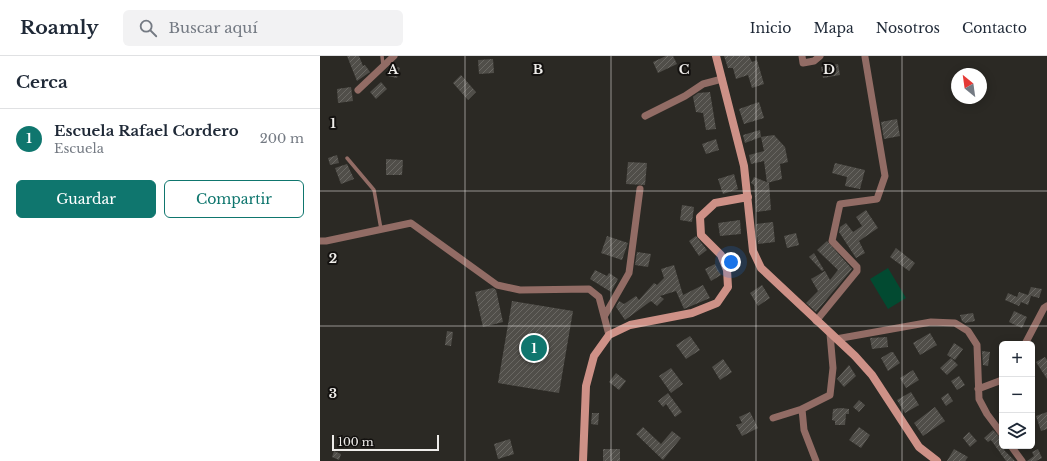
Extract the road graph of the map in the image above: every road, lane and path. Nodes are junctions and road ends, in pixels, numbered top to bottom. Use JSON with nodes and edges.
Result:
{"nodes":[{"id":1,"x":382,"y":56,"type":"edge"},
{"id":2,"x":394,"y":56,"type":"edge"},
{"id":3,"x":716,"y":56,"type":"edge"},
{"id":4,"x":802,"y":56,"type":"edge"},
{"id":5,"x":820,"y":56,"type":"edge"},
{"id":6,"x":865,"y":57,"type":"edge"},
{"id":7,"x":383,"y":66,"type":"junction"},
{"id":8,"x":722,"y":79,"type":"junction"},
{"id":9,"x":358,"y":90,"type":"dead end"},
{"id":10,"x":645,"y":116,"type":"dead end"},
{"id":11,"x":347,"y":158,"type":"dead end"},
{"id":12,"x":640,"y":189,"type":"dead end"},
{"id":13,"x":748,"y":197,"type":"junction"},
{"id":14,"x":382,"y":230,"type":"junction"},
{"id":15,"x":320,"y":241,"type":"edge"},
{"id":16,"x":1047,"y":306,"type":"edge"},
{"id":17,"x":605,"y":315,"type":"junction"},
{"id":18,"x":816,"y":321,"type":"junction"},
{"id":19,"x":609,"y":335,"type":"junction"},
{"id":20,"x":833,"y":336,"type":"junction"},
{"id":21,"x":1027,"y":341,"type":"edge"},
{"id":22,"x":999,"y":381,"type":"edge"},
{"id":23,"x":978,"y":389,"type":"junction"},
{"id":24,"x":802,"y":409,"type":"junction"},
{"id":25,"x":774,"y":418,"type":"dead end"},
{"id":26,"x":999,"y":430,"type":"edge"},
{"id":27,"x":1014,"y":449,"type":"edge"},
{"id":28,"x":583,"y":461,"type":"edge"},
{"id":29,"x":816,"y":461,"type":"edge"},
{"id":30,"x":936,"y":461,"type":"edge"},
{"id":31,"x":1022,"y":461,"type":"edge"}],
"edges":[{"from":1,"to":7,"type":"lane"},
{"from":2,"to":7,"type":"street"},
{"from":3,"to":8,"type":"street"},
{"from":4,"to":5,"type":"street"},
{"from":6,"to":18,"type":"street"},
{"from":7,"to":9,"type":"street"},
{"from":8,"to":10,"type":"street"},
{"from":8,"to":13,"type":"street"},
{"from":11,"to":14,"type":"lane"},
{"from":12,"to":17,"type":"street"},
{"from":13,"to":18,"type":"street"},
{"from":13,"to":19,"type":"street"},
{"from":14,"to":15,"type":"street"},
{"from":14,"to":17,"type":"street"},
{"from":16,"to":21,"type":"street"},
{"from":17,"to":19,"type":"street"},
{"from":18,"to":20,"type":"street"},
{"from":19,"to":28,"type":"street"},
{"from":20,"to":23,"type":"street"},
{"from":20,"to":24,"type":"street"},
{"from":20,"to":30,"type":"street"},
{"from":22,"to":23,"type":"street"},
{"from":23,"to":26,"type":"street"},
{"from":24,"to":25,"type":"street"},
{"from":24,"to":29,"type":"street"},
{"from":27,"to":31,"type":"street"}]}
